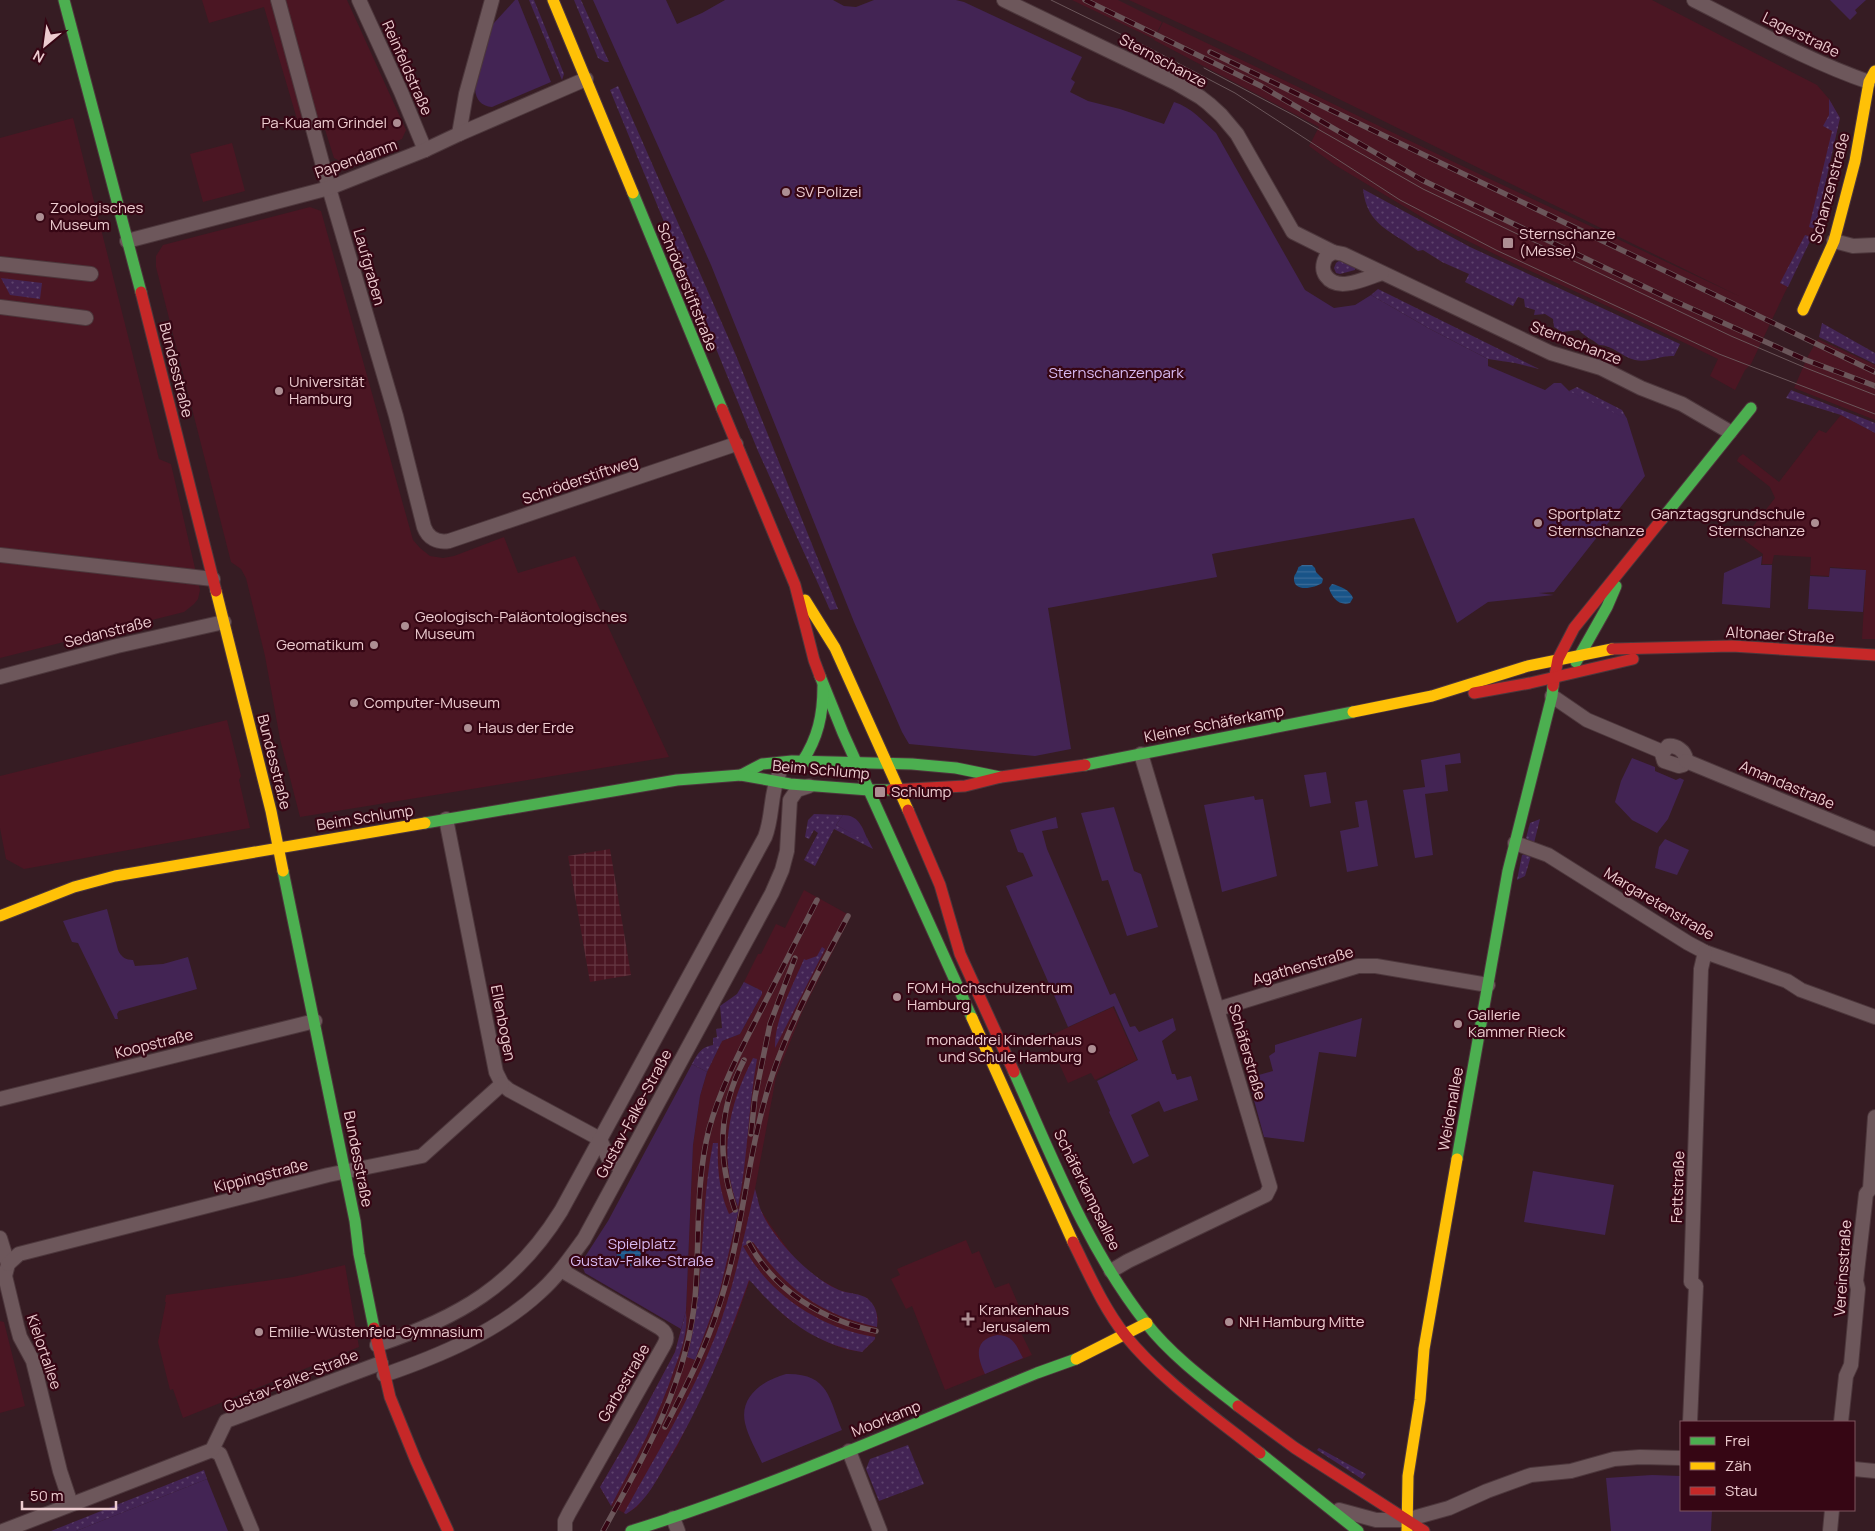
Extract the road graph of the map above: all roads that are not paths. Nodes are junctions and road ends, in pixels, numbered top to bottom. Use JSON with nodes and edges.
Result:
{"nodes":[{"id":1,"x":64,"y":0,"type":"edge"},
{"id":2,"x":278,"y":0,"type":"edge"},
{"id":3,"x":359,"y":0,"type":"edge"},
{"id":4,"x":492,"y":0,"type":"edge"},
{"id":5,"x":553,"y":0,"type":"edge"},
{"id":6,"x":1004,"y":0,"type":"edge"},
{"id":7,"x":1694,"y":0,"type":"edge"},
{"id":8,"x":1872,"y":77,"type":"edge"},
{"id":9,"x":586,"y":79,"type":"junction"},
{"id":10,"x":458,"y":134,"type":"junction"},
{"id":11,"x":425,"y":150,"type":"junction"},
{"id":12,"x":329,"y":188,"type":"junction"},
{"id":13,"x":127,"y":240,"type":"junction"},
{"id":14,"x":1834,"y":241,"type":"junction"},
{"id":15,"x":1875,"y":245,"type":"edge"},
{"id":16,"x":1333,"y":252,"type":"junction"},
{"id":17,"x":0,"y":264,"type":"edge"},
{"id":18,"x":1382,"y":273,"type":"junction"},
{"id":19,"x":91,"y":274,"type":"dead end"},
{"id":20,"x":0,"y":307,"type":"edge"},
{"id":21,"x":1803,"y":310,"type":"dead end"},
{"id":22,"x":86,"y":318,"type":"dead end"},
{"id":23,"x":1751,"y":408,"type":"dead end"},
{"id":24,"x":1730,"y":432,"type":"junction"},
{"id":25,"x":736,"y":444,"type":"junction"},
{"id":26,"x":434,"y":540,"type":"joint"},
{"id":27,"x":0,"y":555,"type":"edge"},
{"id":28,"x":1624,"y":568,"type":"junction"},
{"id":29,"x":213,"y":579,"type":"junction"},
{"id":30,"x":795,"y":585,"type":"junction"},
{"id":31,"x":224,"y":622,"type":"junction"},
{"id":32,"x":1576,"y":625,"type":"junction"},
{"id":33,"x":1684,"y":648,"type":"junction"},
{"id":34,"x":1580,"y":654,"type":"junction"},
{"id":35,"x":1875,"y":655,"type":"edge"},
{"id":36,"x":1559,"y":659,"type":"junction"},
{"id":37,"x":1534,"y":665,"type":"junction"},
{"id":38,"x":1569,"y":673,"type":"junction"},
{"id":39,"x":0,"y":677,"type":"edge"},
{"id":40,"x":1553,"y":677,"type":"junction"},
{"id":41,"x":823,"y":683,"type":"junction"},
{"id":42,"x":1432,"y":696,"type":"junction"},
{"id":43,"x":1552,"y":696,"type":"junction"},
{"id":44,"x":1141,"y":754,"type":"junction"},
{"id":45,"x":797,"y":762,"type":"junction"},
{"id":46,"x":856,"y":762,"type":"junction"},
{"id":47,"x":888,"y":763,"type":"junction"},
{"id":48,"x":741,"y":775,"type":"junction"},
{"id":49,"x":1001,"y":777,"type":"junction"},
{"id":50,"x":776,"y":782,"type":"junction"},
{"id":51,"x":809,"y":786,"type":"junction"},
{"id":52,"x":869,"y":790,"type":"junction"},
{"id":53,"x":899,"y":790,"type":"junction"},
{"id":54,"x":446,"y":819,"type":"junction"},
{"id":55,"x":1875,"y":839,"type":"edge"},
{"id":56,"x":1515,"y":843,"type":"junction"},
{"id":57,"x":279,"y":848,"type":"junction"},
{"id":58,"x":1,"y":913,"type":"edge"},
{"id":59,"x":1705,"y":952,"type":"junction"},
{"id":60,"x":1488,"y":985,"type":"junction"},
{"id":61,"x":1218,"y":1009,"type":"junction"},
{"id":62,"x":1875,"y":1016,"type":"edge"},
{"id":63,"x":315,"y":1021,"type":"junction"},
{"id":64,"x":502,"y":1084,"type":"junction"},
{"id":65,"x":0,"y":1099,"type":"edge"},
{"id":66,"x":1875,"y":1116,"type":"edge"},
{"id":67,"x":600,"y":1139,"type":"junction"},
{"id":68,"x":622,"y":1168,"type":"junction"},
{"id":69,"x":345,"y":1172,"type":"junction"},
{"id":70,"x":0,"y":1238,"type":"edge"},
{"id":71,"x":8,"y":1264,"type":"junction"},
{"id":72,"x":561,"y":1270,"type":"junction"},
{"id":73,"x":1111,"y":1271,"type":"junction"},
{"id":74,"x":1147,"y":1323,"type":"junction"},
{"id":75,"x":1125,"y":1335,"type":"junction"},
{"id":76,"x":377,"y":1345,"type":"junction"},
{"id":77,"x":383,"y":1369,"type":"junction"},
{"id":78,"x":1690,"y":1421,"type":"edge"},
{"id":79,"x":1842,"y":1421,"type":"edge"},
{"id":80,"x":212,"y":1450,"type":"junction"},
{"id":81,"x":849,"y":1451,"type":"junction"},
{"id":82,"x":1680,"y":1458,"type":"edge"},
{"id":83,"x":1855,"y":1469,"type":"edge"},
{"id":84,"x":1875,"y":1471,"type":"edge"},
{"id":85,"x":71,"y":1504,"type":"junction"},
{"id":86,"x":1329,"y":1506,"type":"junction"},
{"id":87,"x":1832,"y":1511,"type":"edge"},
{"id":88,"x":675,"y":1525,"type":"edge"},
{"id":89,"x":1407,"y":1525,"type":"edge"},
{"id":90,"x":3,"y":1531,"type":"edge"},
{"id":91,"x":252,"y":1531,"type":"edge"},
{"id":92,"x":448,"y":1531,"type":"edge"},
{"id":93,"x":565,"y":1531,"type":"edge"},
{"id":94,"x":631,"y":1531,"type":"edge"},
{"id":95,"x":880,"y":1531,"type":"edge"},
{"id":96,"x":1358,"y":1531,"type":"edge"},
{"id":97,"x":1424,"y":1531,"type":"edge"},
{"id":98,"x":1830,"y":1531,"type":"edge"}],
"edges":[{"from":1,"to":13,"type":"main road","name":"Bundesstraße"},
{"from":2,"to":12,"type":"street","name":"Laufgraben"},
{"from":3,"to":11,"type":"street","name":"Reinfeldstraße"},
{"from":4,"to":10,"type":"street"},
{"from":5,"to":9,"type":"main road","name":"Schröderstiftstraße"},
{"from":6,"to":16,"type":"street","name":"Sternschanze"},
{"from":7,"to":8,"type":"street","name":"Lagerstraße"},
{"from":8,"to":14,"type":"main road","name":"Schanzenstraße"},
{"from":9,"to":10,"type":"street","name":"Papendamm"},
{"from":9,"to":25,"type":"main road","name":"Schröderstiftstraße"},
{"from":10,"to":11,"type":"street","name":"Papendamm"},
{"from":11,"to":12,"type":"street","name":"Papendamm"},
{"from":12,"to":13,"type":"street","name":"Papendamm"},
{"from":12,"to":26,"type":"street","name":"Laufgraben"},
{"from":13,"to":29,"type":"main road","name":"Bundesstraße"},
{"from":14,"to":15,"type":"street"},
{"from":14,"to":21,"type":"main road","name":"Schanzenstraße"},
{"from":16,"to":18,"type":"street","name":"Sternschanze"},
{"from":16,"to":18,"type":"street"},
{"from":17,"to":19,"type":"street"},
{"from":18,"to":24,"type":"street","name":"Sternschanze"},
{"from":20,"to":22,"type":"street"},
{"from":23,"to":24,"type":"main road"},
{"from":24,"to":28,"type":"main road"},
{"from":25,"to":26,"type":"street","name":"Schröderstiftweg"},
{"from":25,"to":30,"type":"main road","name":"Schröderstiftstraße"},
{"from":27,"to":29,"type":"street"},
{"from":28,"to":32,"type":"main road"},
{"from":28,"to":34,"type":"main road"},
{"from":29,"to":31,"type":"main road","name":"Bundesstraße"},
{"from":30,"to":41,"type":"main road","name":"Schröderstiftstraße"},
{"from":30,"to":47,"type":"main road","name":"Schröderstiftstraße"},
{"from":31,"to":39,"type":"street","name":"Sedanstraße"},
{"from":31,"to":57,"type":"main road","name":"Bundesstraße"},
{"from":32,"to":36,"type":"main road"},
{"from":32,"to":37,"type":"main road"},
{"from":33,"to":34,"type":"main road","name":"Altonaer Straße"},
{"from":33,"to":35,"type":"main road","name":"Altonaer Straße"},
{"from":33,"to":38,"type":"main road","name":"Altonaer Straße"},
{"from":34,"to":36,"type":"main road","name":"Kleiner Schäferkamp"},
{"from":34,"to":38,"type":"main road"},
{"from":36,"to":37,"type":"main road","name":"Kleiner Schäferkamp"},
{"from":36,"to":40,"type":"main road","name":"Weidenallee"},
{"from":37,"to":42,"type":"main road","name":"Kleiner Schäferkamp"},
{"from":38,"to":40,"type":"main road","name":"Altonaer Straße"},
{"from":38,"to":43,"type":"main road","name":"Weidenallee"},
{"from":40,"to":42,"type":"main road","name":"Kleiner Schäferkamp"},
{"from":40,"to":43,"type":"main road","name":"Weidenallee"},
{"from":41,"to":45,"type":"main road"},
{"from":41,"to":46,"type":"main road","name":"Schröderstiftstraße"},
{"from":42,"to":44,"type":"main road","name":"Kleiner Schäferkamp"},
{"from":43,"to":55,"type":"street","name":"Amandastraße"},
{"from":43,"to":56,"type":"main road","name":"Weidenallee"},
{"from":44,"to":49,"type":"main road","name":"Kleiner Schäferkamp"},
{"from":44,"to":61,"type":"street","name":"Schäferstraße"},
{"from":45,"to":46,"type":"main road","name":"Beim Schlump"},
{"from":45,"to":48,"type":"main road","name":"Beim Schlump"},
{"from":45,"to":50,"type":"street","name":"Gustav-Falke-Straße"},
{"from":46,"to":47,"type":"main road","name":"Beim Schlump"},
{"from":46,"to":52,"type":"main road"},
{"from":47,"to":49,"type":"main road","name":"Kleiner Schäferkamp"},
{"from":47,"to":53,"type":"main road","name":"Schäferkampsallee"},
{"from":48,"to":50,"type":"main road","name":"Beim Schlump"},
{"from":48,"to":54,"type":"main road","name":"Beim Schlump"},
{"from":49,"to":53,"type":"main road","name":"Kleiner Schäferkamp"},
{"from":50,"to":51,"type":"main road","name":"Beim Schlump"},
{"from":50,"to":67,"type":"street","name":"Gustav-Falke-Straße"},
{"from":51,"to":52,"type":"main road","name":"Beim Schlump"},
{"from":51,"to":68,"type":"street","name":"Gustav-Falke-Straße"},
{"from":52,"to":53,"type":"main road","name":"Beim Schlump"},
{"from":52,"to":75,"type":"main road"},
{"from":53,"to":73,"type":"main road","name":"Schäferkampsallee"},
{"from":54,"to":57,"type":"main road","name":"Beim Schlump"},
{"from":54,"to":64,"type":"street","name":"Ellenbogen"},
{"from":56,"to":59,"type":"street","name":"Margaretenstraße"},
{"from":56,"to":60,"type":"main road","name":"Weidenallee"},
{"from":57,"to":58,"type":"main road","name":"Beim Schlump"},
{"from":57,"to":63,"type":"main road","name":"Bundesstraße"},
{"from":59,"to":62,"type":"street","name":"Margaretenstraße"},
{"from":59,"to":78,"type":"street","name":"Fettstraße"},
{"from":60,"to":61,"type":"street","name":"Agathenstraße"},
{"from":60,"to":89,"type":"main road","name":"Weidenallee"},
{"from":61,"to":73,"type":"street","name":"Schäferstraße"},
{"from":63,"to":65,"type":"street","name":"Koopstraße"},
{"from":63,"to":69,"type":"main road","name":"Bundesstraße"},
{"from":64,"to":67,"type":"street","name":"Ellenbogen"},
{"from":64,"to":69,"type":"street","name":"Kippingstraße"},
{"from":66,"to":79,"type":"street","name":"Vereinsstraße"},
{"from":67,"to":68,"type":"street"},
{"from":67,"to":76,"type":"street","name":"Gustav-Falke-Straße"},
{"from":68,"to":72,"type":"street","name":"Gustav-Falke-Straße"},
{"from":69,"to":71,"type":"street","name":"Kippingstraße"},
{"from":69,"to":76,"type":"main road","name":"Bundesstraße"},
{"from":70,"to":71,"type":"street","name":"Kielortallee"},
{"from":71,"to":85,"type":"street","name":"Kielortallee"},
{"from":72,"to":77,"type":"street","name":"Gustav-Falke-Straße"},
{"from":72,"to":93,"type":"street","name":"Garbestraße"},
{"from":73,"to":74,"type":"main road","name":"Schäferkampsallee"},
{"from":74,"to":75,"type":"main road","name":"Moorkamp"},
{"from":74,"to":89,"type":"main road","name":"Schäferkampsallee"},
{"from":75,"to":81,"type":"main road","name":"Moorkamp"},
{"from":75,"to":86,"type":"main road"},
{"from":76,"to":77,"type":"main road","name":"Bundesstraße"},
{"from":77,"to":80,"type":"street","name":"Gustav-Falke-Straße"},
{"from":77,"to":92,"type":"main road","name":"Bundesstraße"},
{"from":80,"to":85,"type":"street"},
{"from":80,"to":91,"type":"street"},
{"from":81,"to":88,"type":"main road","name":"Moorkamp"},
{"from":81,"to":95,"type":"street"},
{"from":82,"to":89,"type":"street"},
{"from":83,"to":84,"type":"street"},
{"from":85,"to":90,"type":"street"},
{"from":86,"to":89,"type":"street"},
{"from":86,"to":96,"type":"main road"},
{"from":87,"to":98,"type":"street"},
{"from":88,"to":94,"type":"main road","name":"Moorkamp"},
{"from":89,"to":97,"type":"main road","name":"Schäferkampsallee"}]}
